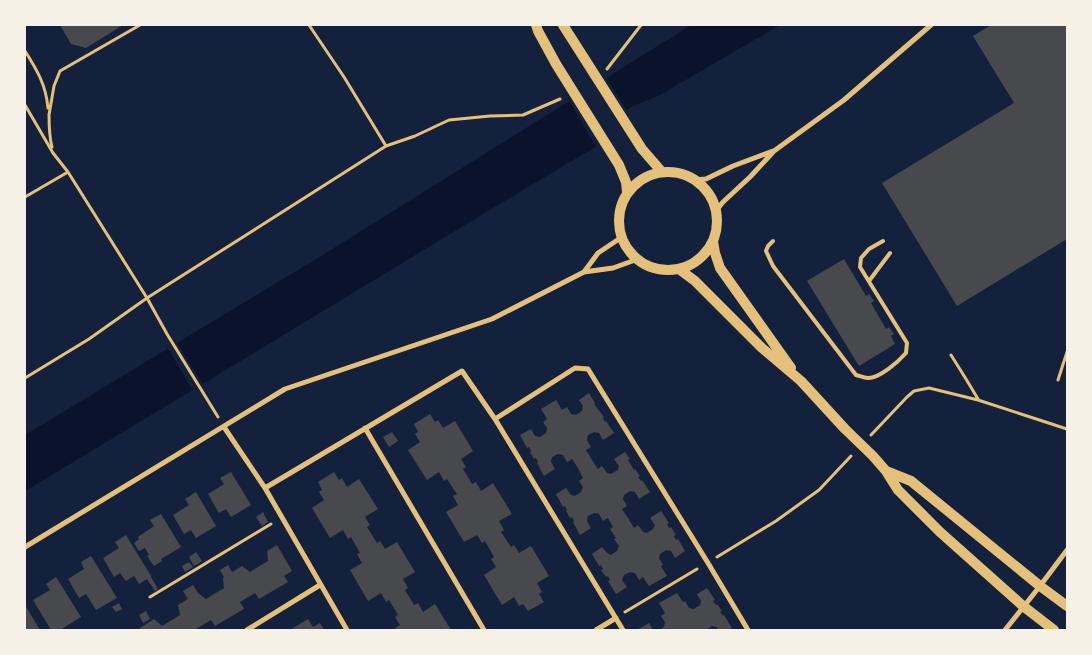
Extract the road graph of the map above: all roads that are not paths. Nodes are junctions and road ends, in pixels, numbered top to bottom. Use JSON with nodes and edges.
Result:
{"nodes":[{"id":1,"x":536,"y":25,"type":"edge"},
{"id":2,"x":563,"y":25,"type":"edge"},
{"id":3,"x":931,"y":25,"type":"edge"},
{"id":4,"x":774,"y":151,"type":"junction"},
{"id":5,"x":662,"y":172,"type":"junction"},
{"id":6,"x":695,"y":180,"type":"junction"},
{"id":7,"x":627,"y":192,"type":"junction"},
{"id":8,"x":716,"y":212,"type":"junction"},
{"id":9,"x":622,"y":237,"type":"junction"},
{"id":10,"x":713,"y":241,"type":"junction"},
{"id":11,"x":773,"y":241,"type":"dead end"},
{"id":12,"x":883,"y":241,"type":"dead end"},
{"id":13,"x":890,"y":253,"type":"dead end"},
{"id":14,"x":638,"y":260,"type":"junction"},
{"id":15,"x":679,"y":269,"type":"junction"},
{"id":16,"x":584,"y":272,"type":"junction"},
{"id":17,"x":869,"y":281,"type":"junction"},
{"id":18,"x":801,"y":382,"type":"junction"},
{"id":19,"x":495,"y":419,"type":"junction"},
{"id":20,"x":224,"y":427,"type":"junction"},
{"id":21,"x":365,"y":428,"type":"junction"},
{"id":22,"x":886,"y":471,"type":"junction"},
{"id":23,"x":265,"y":488,"type":"junction"},
{"id":24,"x":25,"y":547,"type":"edge"},
{"id":25,"x":1067,"y":550,"type":"edge"},
{"id":26,"x":320,"y":585,"type":"junction"},
{"id":27,"x":1040,"y":586,"type":"junction"},
{"id":28,"x":1024,"y":606,"type":"junction"},
{"id":29,"x":1067,"y":606,"type":"edge"},
{"id":30,"x":616,"y":618,"type":"junction"},
{"id":31,"x":247,"y":630,"type":"edge"},
{"id":32,"x":347,"y":630,"type":"edge"},
{"id":33,"x":484,"y":630,"type":"edge"},
{"id":34,"x":596,"y":630,"type":"edge"},
{"id":35,"x":623,"y":630,"type":"edge"},
{"id":36,"x":748,"y":630,"type":"edge"},
{"id":37,"x":1005,"y":630,"type":"edge"},
{"id":38,"x":1054,"y":630,"type":"edge"}],
"edges":[{"from":1,"to":7,"type":"main road"},
{"from":2,"to":5,"type":"main road"},
{"from":3,"to":4,"type":"street"},
{"from":4,"to":6,"type":"street"},
{"from":4,"to":8,"type":"street"},
{"from":5,"to":6,"type":"main road"},
{"from":5,"to":7,"type":"main road"},
{"from":6,"to":8,"type":"main road"},
{"from":7,"to":9,"type":"main road"},
{"from":8,"to":10,"type":"main road"},
{"from":9,"to":14,"type":"main road"},
{"from":9,"to":16,"type":"street"},
{"from":10,"to":15,"type":"main road"},
{"from":10,"to":18,"type":"main road"},
{"from":11,"to":17,"type":"lane"},
{"from":12,"to":17,"type":"lane"},
{"from":13,"to":17,"type":"lane"},
{"from":14,"to":15,"type":"main road"},
{"from":14,"to":16,"type":"street"},
{"from":15,"to":18,"type":"main road"},
{"from":16,"to":20,"type":"street"},
{"from":18,"to":22,"type":"main road"},
{"from":19,"to":21,"type":"street"},
{"from":19,"to":30,"type":"street"},
{"from":19,"to":36,"type":"street"},
{"from":20,"to":23,"type":"street"},
{"from":20,"to":24,"type":"street"},
{"from":21,"to":23,"type":"street"},
{"from":21,"to":33,"type":"street"},
{"from":22,"to":27,"type":"main road"},
{"from":22,"to":28,"type":"main road"},
{"from":23,"to":26,"type":"street"},
{"from":25,"to":27,"type":"street"},
{"from":26,"to":31,"type":"street"},
{"from":26,"to":32,"type":"street"},
{"from":27,"to":28,"type":"street"},
{"from":27,"to":29,"type":"main road"},
{"from":28,"to":37,"type":"street"},
{"from":28,"to":38,"type":"main road"},
{"from":30,"to":34,"type":"street"},
{"from":30,"to":35,"type":"street"}]}
